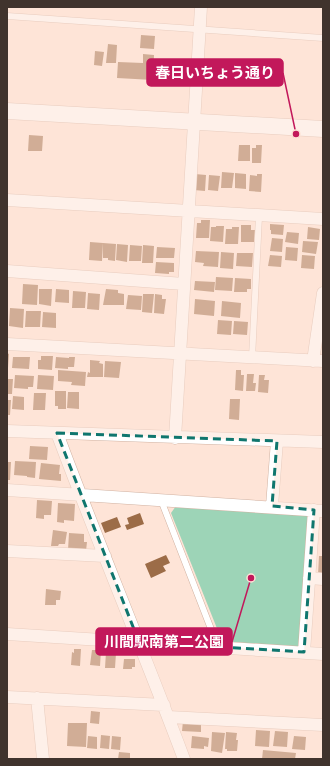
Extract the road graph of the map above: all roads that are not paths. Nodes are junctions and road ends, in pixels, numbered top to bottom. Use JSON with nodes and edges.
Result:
{"nodes":[{"id":1,"x":201,"y":7,"type":"edge"},
{"id":2,"x":7,"y":16,"type":"edge"},
{"id":3,"x":200,"y":30,"type":"junction"},
{"id":4,"x":323,"y":38,"type":"edge"},
{"id":5,"x":7,"y":111,"type":"edge"},
{"id":6,"x":194,"y":122,"type":"junction"},
{"id":7,"x":323,"y":129,"type":"edge"},
{"id":8,"x":7,"y":200,"type":"edge"},
{"id":9,"x":188,"y":211,"type":"junction"},
{"id":10,"x":259,"y":216,"type":"junction"},
{"id":11,"x":323,"y":219,"type":"edge"},
{"id":12,"x":7,"y":271,"type":"edge"},
{"id":13,"x":184,"y":284,"type":"junction"},
{"id":14,"x":323,"y":293,"type":"edge"},
{"id":15,"x":7,"y":344,"type":"edge"},
{"id":16,"x":181,"y":354,"type":"junction"},
{"id":17,"x":252,"y":358,"type":"junction"},
{"id":18,"x":318,"y":361,"type":"edge"},
{"id":19,"x":7,"y":431,"type":"edge"},
{"id":20,"x":57,"y":433,"type":"junction"},
{"id":21,"x":175,"y":438,"type":"junction"},
{"id":22,"x":277,"y":441,"type":"junction"},
{"id":23,"x":323,"y":442,"type":"edge"},
{"id":24,"x":7,"y":490,"type":"edge"},
{"id":25,"x":80,"y":495,"type":"junction"},
{"id":26,"x":161,"y":500,"type":"junction"},
{"id":27,"x":272,"y":506,"type":"junction"},
{"id":28,"x":319,"y":510,"type":"edge"},
{"id":29,"x":7,"y":551,"type":"edge"},
{"id":30,"x":105,"y":556,"type":"junction"},
{"id":31,"x":309,"y":578,"type":"junction"},
{"id":32,"x":323,"y":579,"type":"edge"},
{"id":33,"x":7,"y":634,"type":"edge"},
{"id":34,"x":140,"y":642,"type":"junction"},
{"id":35,"x":218,"y":647,"type":"junction"},
{"id":36,"x":304,"y":652,"type":"junction"},
{"id":37,"x":323,"y":654,"type":"edge"},
{"id":38,"x":7,"y":696,"type":"edge"},
{"id":39,"x":37,"y":698,"type":"junction"},
{"id":40,"x":164,"y":705,"type":"junction"},
{"id":41,"x":168,"y":717,"type":"junction"},
{"id":42,"x":323,"y":725,"type":"edge"},
{"id":43,"x":43,"y":759,"type":"edge"},
{"id":44,"x":184,"y":759,"type":"edge"}],
"edges":[{"from":1,"to":3,"type":"street"},
{"from":2,"to":3,"type":"lane"},
{"from":3,"to":4,"type":"lane"},
{"from":3,"to":6,"type":"street"},
{"from":5,"to":6,"type":"street"},
{"from":6,"to":7,"type":"street"},
{"from":6,"to":9,"type":"street"},
{"from":8,"to":9,"type":"street"},
{"from":9,"to":10,"type":"street"},
{"from":9,"to":13,"type":"street"},
{"from":10,"to":11,"type":"street"},
{"from":10,"to":17,"type":"lane"},
{"from":12,"to":13,"type":"street"},
{"from":13,"to":16,"type":"street"},
{"from":14,"to":18,"type":"street"},
{"from":15,"to":16,"type":"street"},
{"from":16,"to":17,"type":"street"},
{"from":16,"to":21,"type":"street"},
{"from":17,"to":18,"type":"street"},
{"from":19,"to":20,"type":"street"},
{"from":20,"to":21,"type":"street"},
{"from":20,"to":25,"type":"street"},
{"from":21,"to":22,"type":"street"},
{"from":22,"to":23,"type":"street"},
{"from":22,"to":27,"type":"street"},
{"from":24,"to":25,"type":"street"},
{"from":25,"to":26,"type":"street"},
{"from":25,"to":30,"type":"street"},
{"from":26,"to":27,"type":"street"},
{"from":26,"to":35,"type":"lane"},
{"from":27,"to":28,"type":"street"},
{"from":28,"to":31,"type":"street"},
{"from":29,"to":30,"type":"street"},
{"from":30,"to":34,"type":"street"},
{"from":31,"to":32,"type":"street"},
{"from":31,"to":36,"type":"street"},
{"from":33,"to":34,"type":"street"},
{"from":34,"to":35,"type":"street"},
{"from":34,"to":40,"type":"street"},
{"from":35,"to":36,"type":"street"},
{"from":36,"to":37,"type":"street"},
{"from":38,"to":39,"type":"street"},
{"from":39,"to":40,"type":"street"},
{"from":39,"to":43,"type":"street"},
{"from":40,"to":41,"type":"street"},
{"from":41,"to":42,"type":"street"},
{"from":41,"to":44,"type":"street"}]}
